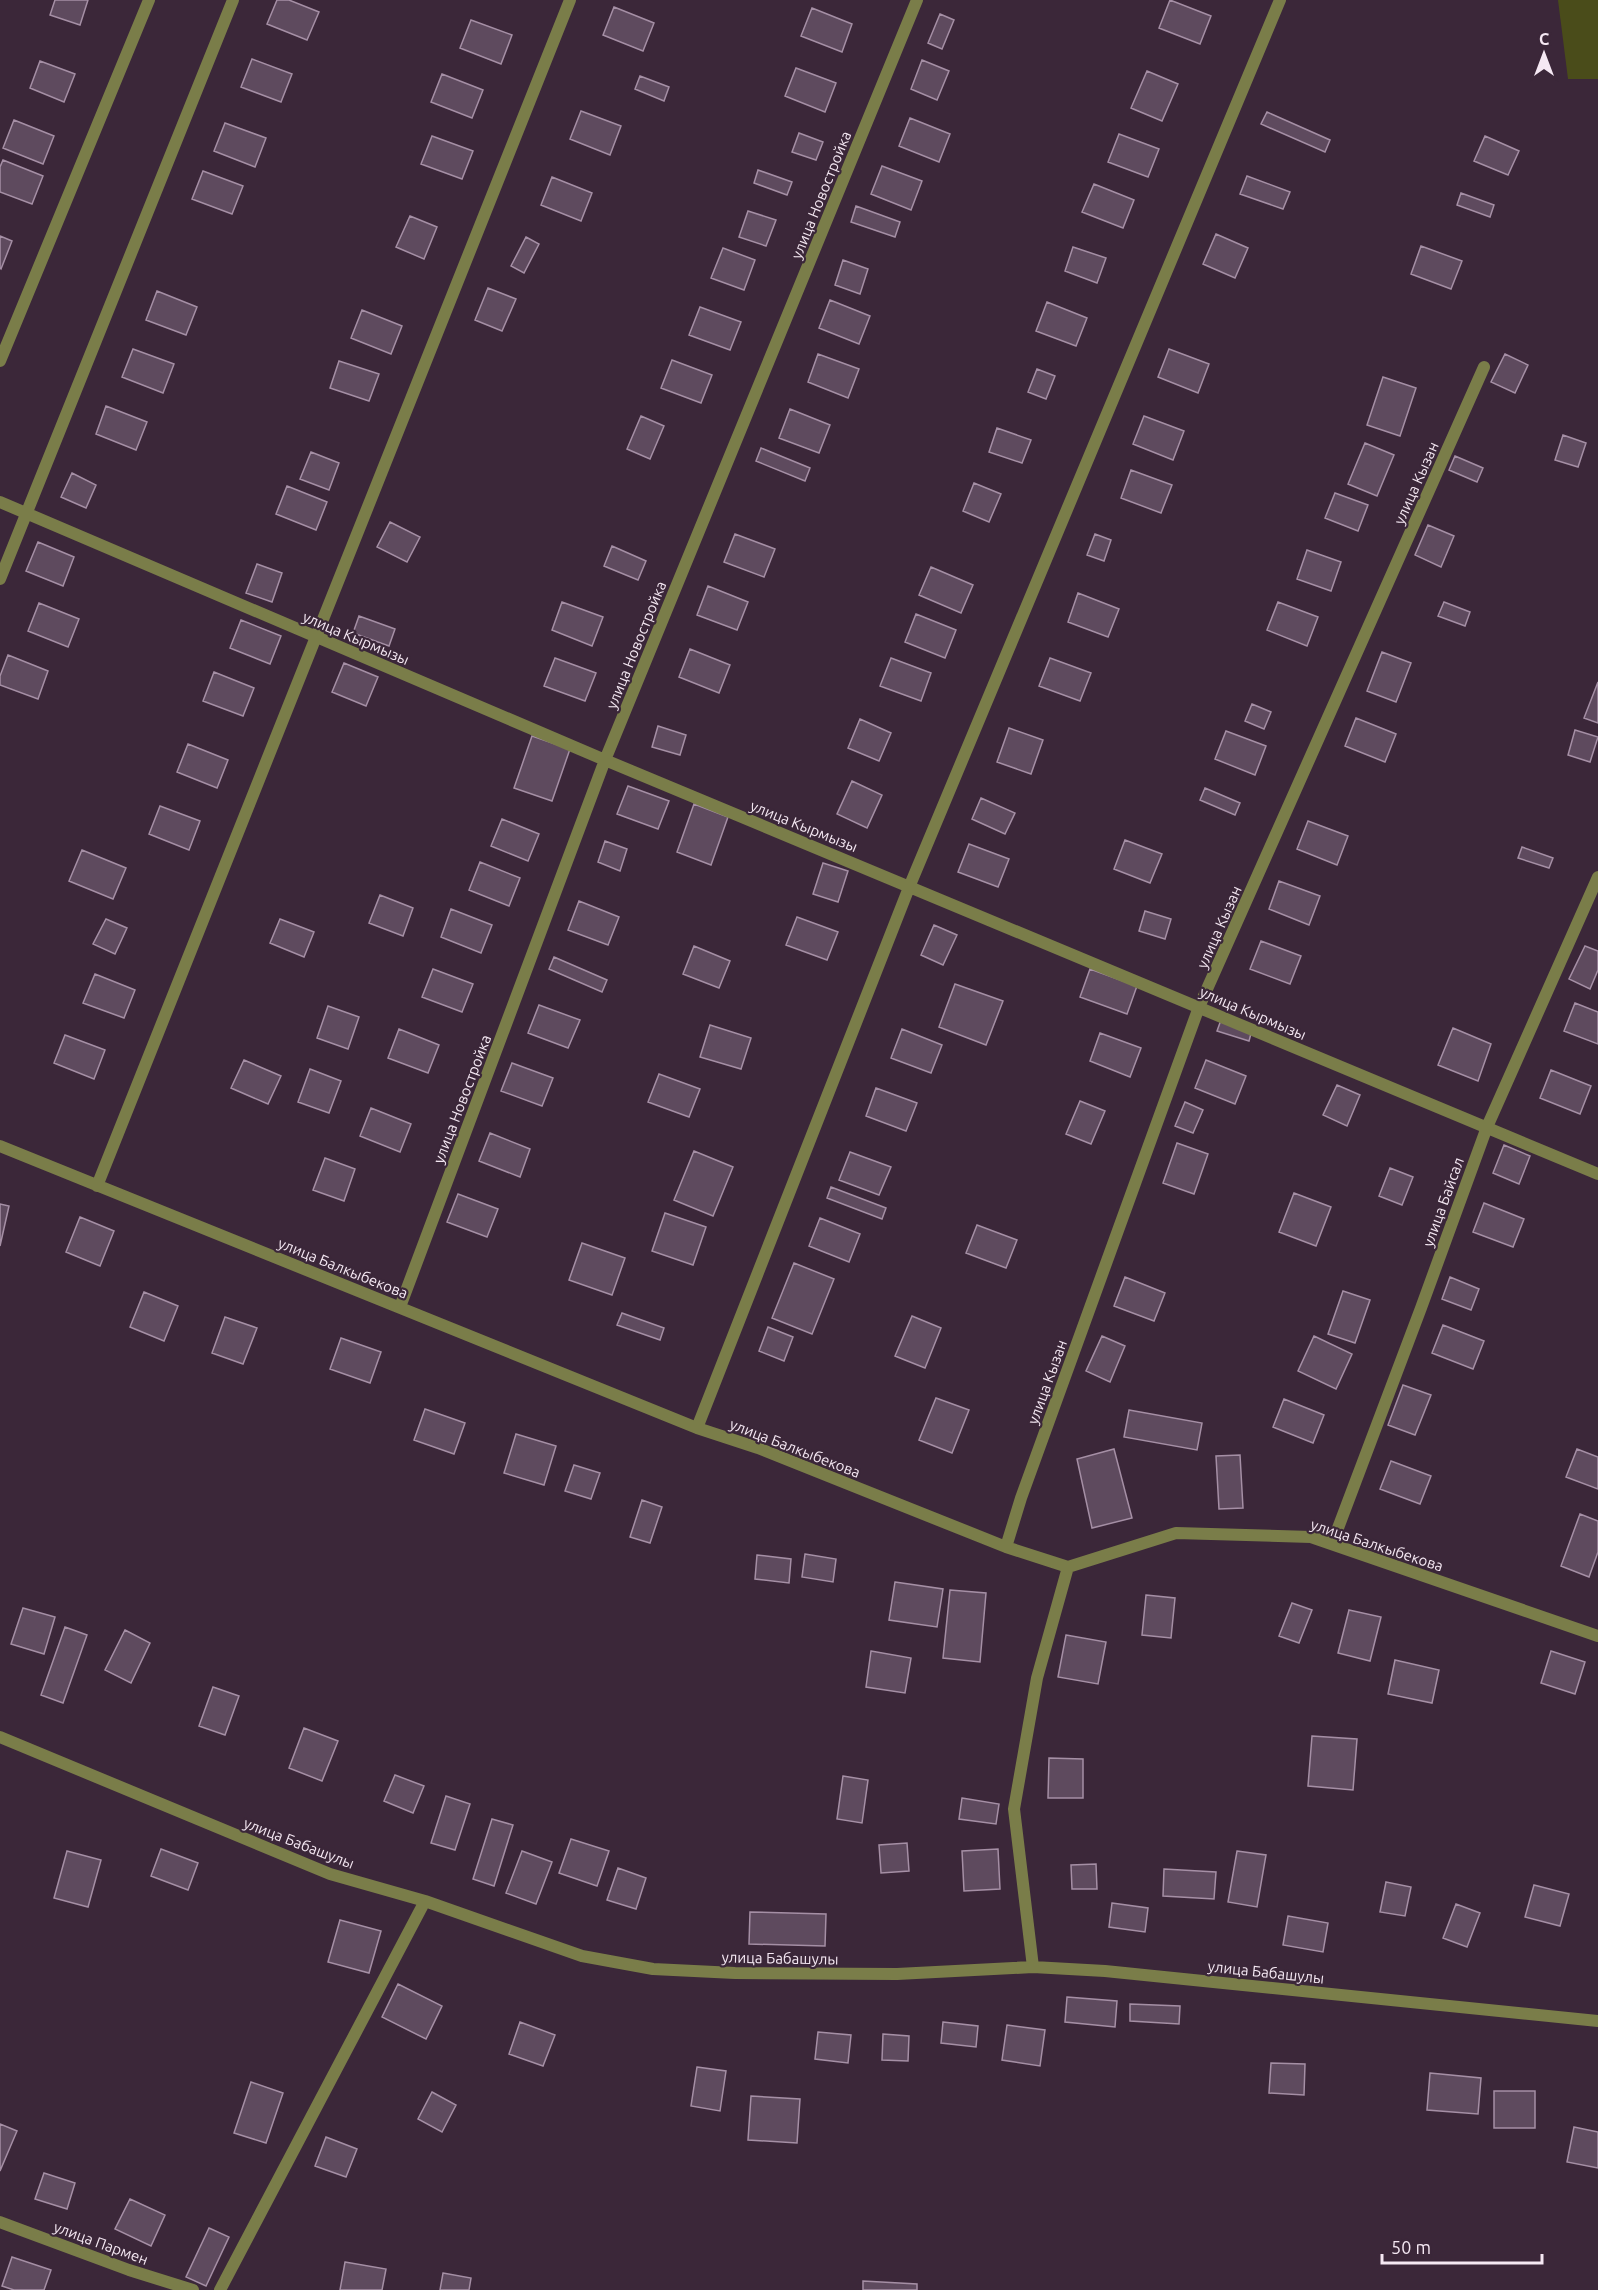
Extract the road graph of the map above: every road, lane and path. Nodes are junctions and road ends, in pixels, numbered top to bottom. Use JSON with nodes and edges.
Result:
{"nodes":[{"id":1,"x":149,"y":0,"type":"edge"},
{"id":2,"x":233,"y":0,"type":"edge"},
{"id":3,"x":570,"y":0,"type":"edge"},
{"id":4,"x":917,"y":0,"type":"edge"},
{"id":5,"x":1280,"y":0,"type":"edge"},
{"id":6,"x":0,"y":361,"type":"edge"},
{"id":7,"x":1484,"y":367,"type":"dead end"},
{"id":8,"x":0,"y":502,"type":"edge"},
{"id":9,"x":26,"y":514,"type":"junction"},
{"id":10,"x":0,"y":579,"type":"edge"},
{"id":11,"x":315,"y":637,"type":"junction"},
{"id":12,"x":605,"y":760,"type":"junction"},
{"id":13,"x":1598,"y":877,"type":"edge"},
{"id":14,"x":910,"y":885,"type":"junction"},
{"id":15,"x":1199,"y":1007,"type":"junction"},
{"id":16,"x":1486,"y":1127,"type":"junction"},
{"id":17,"x":0,"y":1146,"type":"edge"},
{"id":18,"x":1598,"y":1174,"type":"edge"},
{"id":19,"x":97,"y":1186,"type":"junction"},
{"id":20,"x":400,"y":1307,"type":"junction"},
{"id":21,"x":697,"y":1428,"type":"junction"},
{"id":22,"x":1332,"y":1544,"type":"junction"},
{"id":23,"x":1006,"y":1547,"type":"junction"},
{"id":24,"x":1068,"y":1567,"type":"junction"},
{"id":25,"x":1598,"y":1636,"type":"edge"},
{"id":26,"x":0,"y":1737,"type":"edge"},
{"id":27,"x":424,"y":1901,"type":"junction"},
{"id":28,"x":1033,"y":1967,"type":"junction"},
{"id":29,"x":1598,"y":2021,"type":"edge"},
{"id":30,"x":0,"y":2222,"type":"edge"},
{"id":31,"x":193,"y":2290,"type":"edge"},
{"id":32,"x":220,"y":2290,"type":"edge"}],
"edges":[{"from":1,"to":6,"type":"street"},
{"from":2,"to":9,"type":"street"},
{"from":3,"to":11,"type":"street"},
{"from":4,"to":12,"type":"street","name":"улица Новостройка"},
{"from":5,"to":14,"type":"street"},
{"from":7,"to":15,"type":"street","name":"улица Кызан"},
{"from":8,"to":9,"type":"street","name":"улица Кырмызы"},
{"from":9,"to":10,"type":"street"},
{"from":9,"to":11,"type":"street","name":"улица Кырмызы"},
{"from":11,"to":12,"type":"street","name":"улица Кырмызы"},
{"from":11,"to":19,"type":"street"},
{"from":12,"to":14,"type":"street","name":"улица Кырмызы"},
{"from":12,"to":20,"type":"street","name":"улица Новостройка"},
{"from":13,"to":16,"type":"street","name":"улица Байсал"},
{"from":14,"to":15,"type":"street","name":"улица Кырмызы"},
{"from":14,"to":21,"type":"street"},
{"from":15,"to":16,"type":"street","name":"улица Кырмызы"},
{"from":15,"to":23,"type":"street","name":"улица Кызан"},
{"from":16,"to":18,"type":"street","name":"улица Кырмызы"},
{"from":16,"to":22,"type":"street","name":"улица Байсал"},
{"from":17,"to":19,"type":"street","name":"улица Балкыбекова"},
{"from":19,"to":20,"type":"street","name":"улица Балкыбекова"},
{"from":20,"to":21,"type":"street","name":"улица Балкыбекова"},
{"from":21,"to":23,"type":"street","name":"улица Балкыбекова"},
{"from":22,"to":24,"type":"street","name":"улица Балкыбекова"},
{"from":22,"to":25,"type":"street","name":"улица Балкыбекова"},
{"from":23,"to":24,"type":"street","name":"улица Балкыбекова"},
{"from":24,"to":28,"type":"street"},
{"from":26,"to":27,"type":"street","name":"улица Бабашулы"},
{"from":27,"to":28,"type":"street","name":"улица Бабашулы"},
{"from":27,"to":32,"type":"street"},
{"from":28,"to":29,"type":"street","name":"улица Бабашулы"},
{"from":30,"to":31,"type":"street","name":"улица Пармен"}]}
